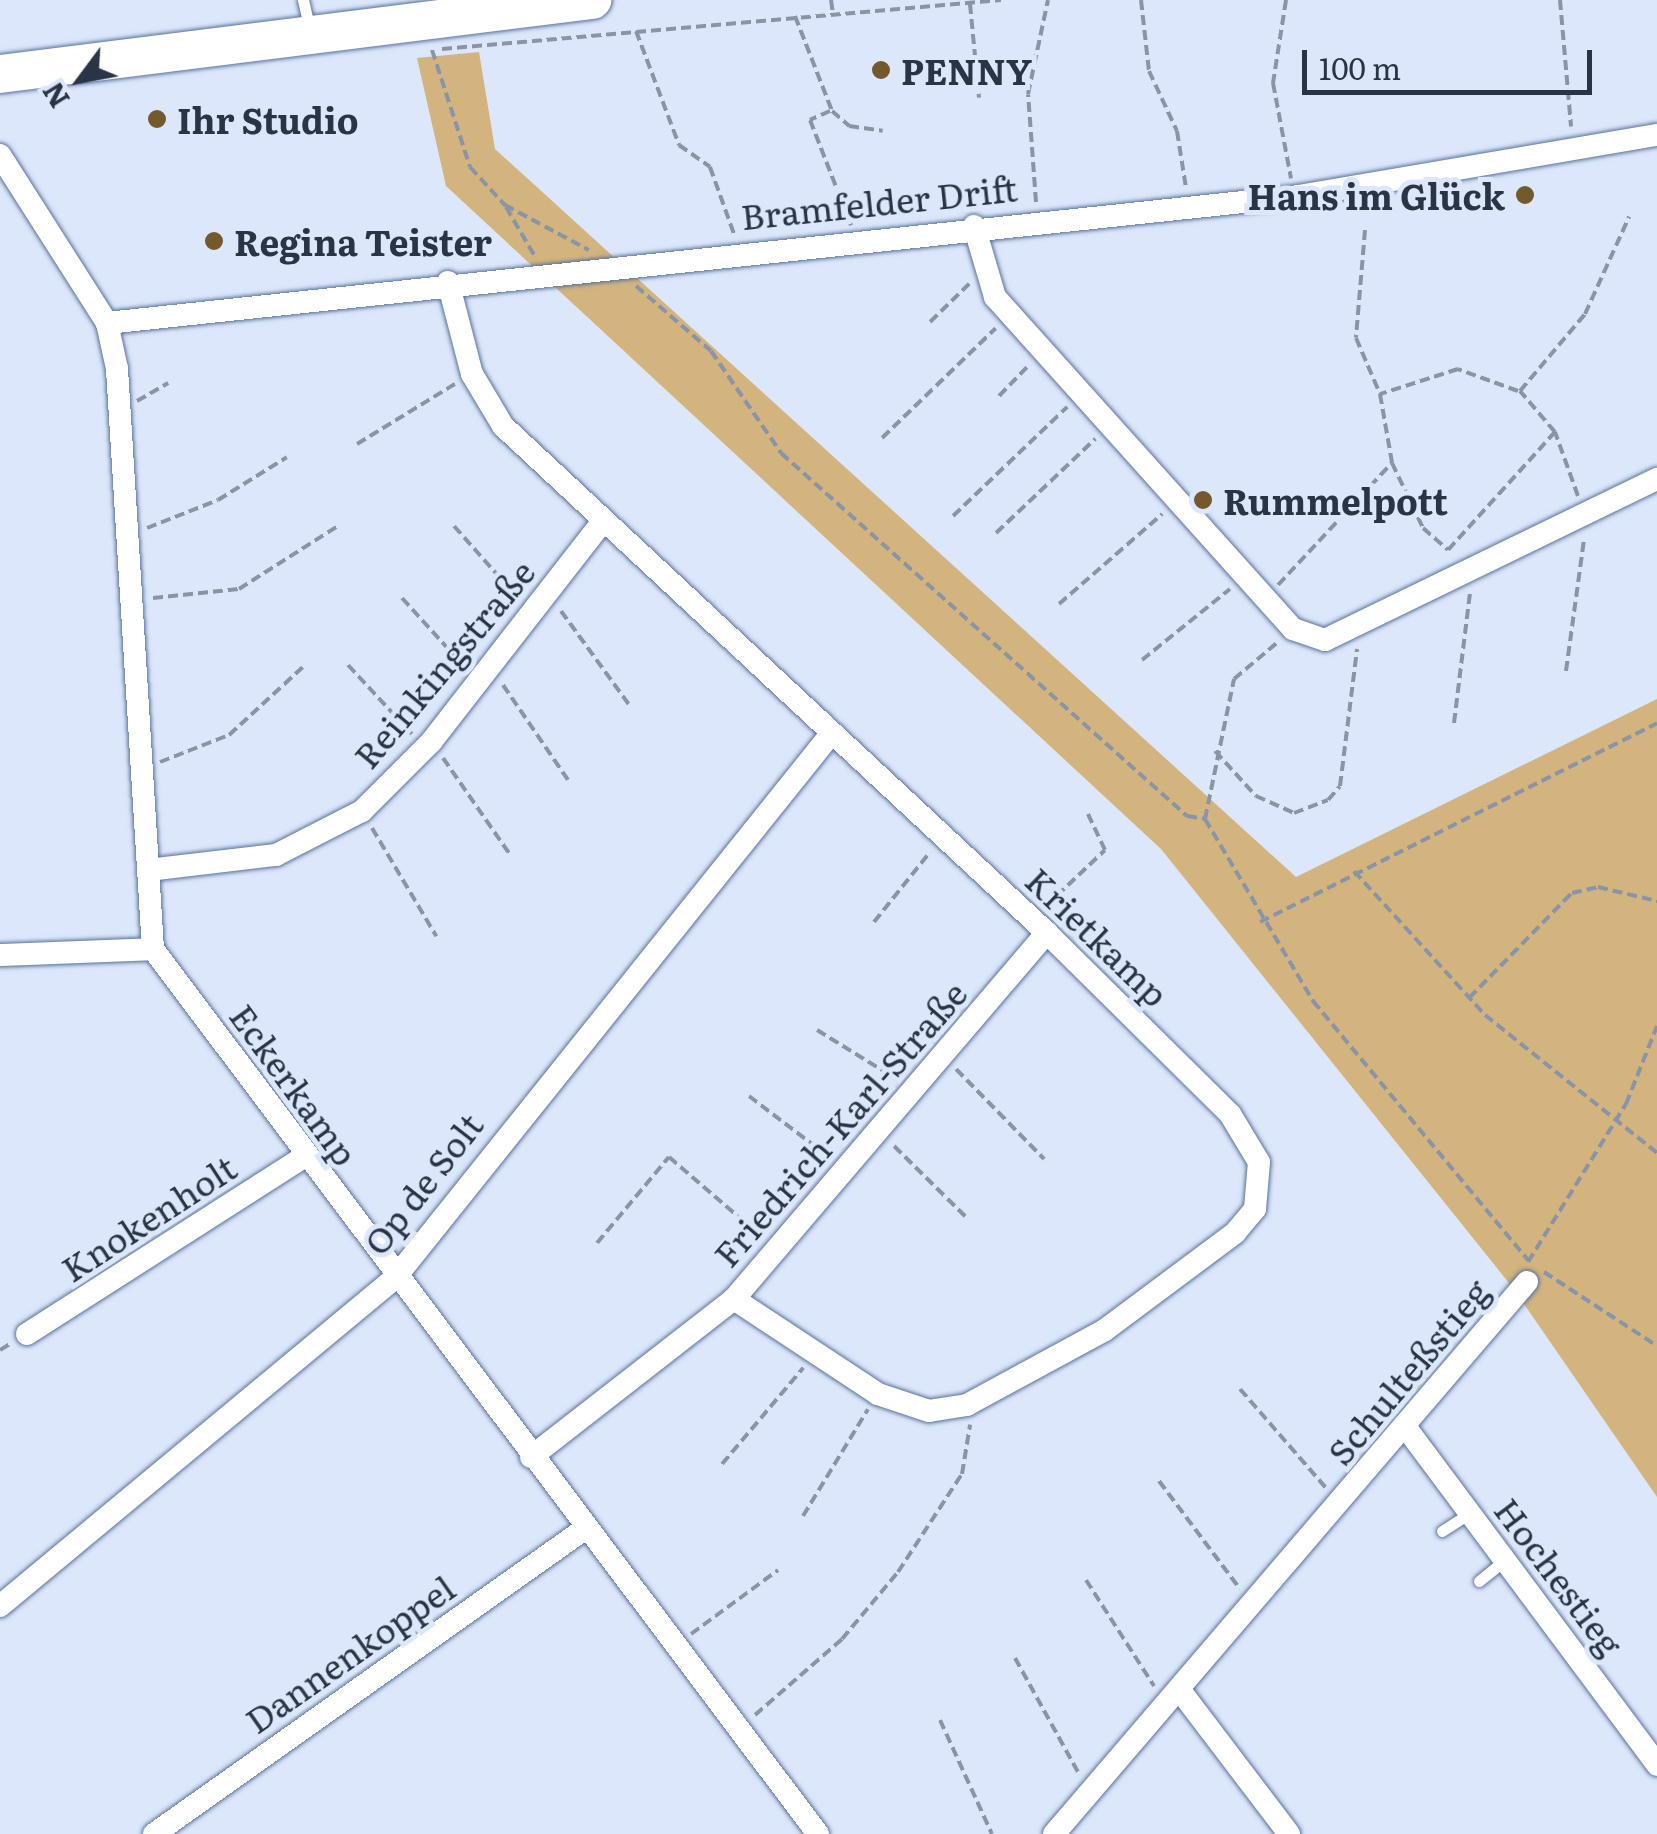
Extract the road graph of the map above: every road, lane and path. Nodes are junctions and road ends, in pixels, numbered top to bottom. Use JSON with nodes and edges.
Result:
{"nodes":[{"id":1,"x":592,"y":0,"type":"edge"},
{"id":2,"x":831,"y":0,"type":"edge"},
{"id":3,"x":1000,"y":0,"type":"edge"},
{"id":4,"x":1048,"y":0,"type":"edge"},
{"id":5,"x":1141,"y":0,"type":"edge"},
{"id":6,"x":1286,"y":0,"type":"edge"},
{"id":7,"x":1560,"y":0,"type":"edge"},
{"id":8,"x":970,"y":4,"type":"junction"},
{"id":9,"x":832,"y":14,"type":"junction"},
{"id":10,"x":306,"y":15,"type":"edge"},
{"id":11,"x":795,"y":16,"type":"junction"},
{"id":12,"x":636,"y":31,"type":"junction"},
{"id":13,"x":0,"y":74,"type":"edge"},
{"id":14,"x":979,"y":98,"type":"dead end"},
{"id":15,"x":832,"y":111,"type":"junction"},
{"id":16,"x":884,"y":131,"type":"dead end"},
{"id":17,"x":1657,"y":135,"type":"edge"},
{"id":18,"x":1572,"y":147,"type":"junction"},
{"id":19,"x":0,"y":154,"type":"edge"},
{"id":20,"x":1299,"y":196,"type":"junction"},
{"id":21,"x":505,"y":205,"type":"junction"},
{"id":22,"x":1188,"y":206,"type":"junction"},
{"id":23,"x":1629,"y":217,"type":"dead end"},
{"id":24,"x":1038,"y":219,"type":"junction"},
{"id":25,"x":974,"y":226,"type":"junction"},
{"id":26,"x":1365,"y":230,"type":"dead end"},
{"id":27,"x":856,"y":238,"type":"junction"},
{"id":28,"x":740,"y":251,"type":"junction"},
{"id":29,"x":612,"y":265,"type":"junction"},
{"id":30,"x":544,"y":272,"type":"junction"},
{"id":31,"x":990,"y":278,"type":"junction"},
{"id":32,"x":448,"y":282,"type":"junction"},
{"id":33,"x":1011,"y":315,"type":"junction"},
{"id":34,"x":107,"y":322,"type":"junction"},
{"id":35,"x":930,"y":322,"type":"dead end"},
{"id":36,"x":1043,"y":350,"type":"junction"},
{"id":37,"x":472,"y":374,"type":"junction"},
{"id":38,"x":168,"y":383,"type":"dead end"},
{"id":39,"x":1520,"y":391,"type":"junction"},
{"id":40,"x":1081,"y":394,"type":"junction"},
{"id":41,"x":1380,"y":394,"type":"junction"},
{"id":42,"x":998,"y":396,"type":"dead end"},
{"id":43,"x":116,"y":413,"type":"junction"},
{"id":44,"x":1110,"y":426,"type":"junction"},
{"id":45,"x":1555,"y":432,"type":"junction"},
{"id":46,"x":882,"y":438,"type":"dead end"},
{"id":47,"x":357,"y":444,"type":"dead end"},
{"id":48,"x":286,"y":457,"type":"dead end"},
{"id":49,"x":1392,"y":463,"type":"junction"},
{"id":50,"x":1657,"y":479,"type":"edge"},
{"id":51,"x":1177,"y":501,"type":"junction"},
{"id":52,"x":954,"y":516,"type":"dead end"},
{"id":53,"x":603,"y":521,"type":"junction"},
{"id":54,"x":1586,"y":521,"type":"junction"},
{"id":55,"x":338,"y":526,"type":"dead end"},
{"id":56,"x":454,"y":526,"type":"dead end"},
{"id":57,"x":996,"y":533,"type":"dead end"},
{"id":58,"x":124,"y":538,"type":"junction"},
{"id":59,"x":1472,"y":573,"type":"junction"},
{"id":60,"x":1245,"y":577,"type":"junction"},
{"id":61,"x":550,"y":595,"type":"junction"},
{"id":62,"x":402,"y":598,"type":"dead end"},
{"id":63,"x":128,"y":600,"type":"junction"},
{"id":64,"x":1265,"y":600,"type":"junction"},
{"id":65,"x":1060,"y":604,"type":"dead end"},
{"id":66,"x":534,"y":616,"type":"junction"},
{"id":67,"x":1360,"y":624,"type":"junction"},
{"id":68,"x":1292,"y":629,"type":"junction"},
{"id":69,"x":1142,"y":660,"type":"dead end"},
{"id":70,"x":348,"y":665,"type":"dead end"},
{"id":71,"x":303,"y":667,"type":"dead end"},
{"id":72,"x":1566,"y":671,"type":"dead end"},
{"id":73,"x":486,"y":676,"type":"junction"},
{"id":74,"x":630,"y":706,"type":"dead end"},
{"id":75,"x":1454,"y":723,"type":"dead end"},
{"id":76,"x":1657,"y":723,"type":"edge"},
{"id":77,"x":830,"y":736,"type":"junction"},
{"id":78,"x":428,"y":745,"type":"junction"},
{"id":79,"x":1216,"y":752,"type":"junction"},
{"id":80,"x":140,"y":766,"type":"junction"},
{"id":81,"x":568,"y":780,"type":"dead end"},
{"id":82,"x":362,"y":811,"type":"junction"},
{"id":83,"x":1087,"y":812,"type":"dead end"},
{"id":84,"x":1205,"y":819,"type":"junction"},
{"id":85,"x":943,"y":835,"type":"junction"},
{"id":86,"x":508,"y":853,"type":"dead end"},
{"id":87,"x":148,"y":870,"type":"junction"},
{"id":88,"x":1353,"y":870,"type":"junction"},
{"id":89,"x":1657,"y":901,"type":"edge"},
{"id":90,"x":874,"y":922,"type":"dead end"},
{"id":91,"x":1260,"y":922,"type":"junction"},
{"id":92,"x":1040,"y":926,"type":"junction"},
{"id":93,"x":436,"y":936,"type":"dead end"},
{"id":94,"x":152,"y":949,"type":"junction"},
{"id":95,"x":0,"y":955,"type":"edge"},
{"id":96,"x":1468,"y":999,"type":"junction"},
{"id":97,"x":1657,"y":1026,"type":"edge"},
{"id":98,"x":817,"y":1030,"type":"dead end"},
{"id":99,"x":943,"y":1056,"type":"junction"},
{"id":100,"x":915,"y":1090,"type":"junction"},
{"id":101,"x":749,"y":1096,"type":"dead end"},
{"id":102,"x":1615,"y":1122,"type":"junction"},
{"id":103,"x":880,"y":1132,"type":"junction"},
{"id":104,"x":1657,"y":1153,"type":"edge"},
{"id":105,"x":304,"y":1157,"type":"junction"},
{"id":106,"x":1044,"y":1159,"type":"dead end"},
{"id":107,"x":848,"y":1171,"type":"junction"},
{"id":108,"x":965,"y":1216,"type":"dead end"},
{"id":109,"x":598,"y":1244,"type":"dead end"},
{"id":110,"x":780,"y":1252,"type":"junction"},
{"id":111,"x":1528,"y":1272,"type":"junction"},
{"id":112,"x":395,"y":1278,"type":"junction"},
{"id":113,"x":734,"y":1300,"type":"junction"},
{"id":114,"x":28,"y":1334,"type":"dead end"},
{"id":115,"x":1657,"y":1346,"type":"edge"},
{"id":116,"x":817,"y":1352,"type":"junction"},
{"id":117,"x":1240,"y":1389,"type":"dead end"},
{"id":118,"x":878,"y":1394,"type":"junction"},
{"id":119,"x":967,"y":1406,"type":"junction"},
{"id":120,"x":1407,"y":1429,"type":"junction"},
{"id":121,"x":531,"y":1457,"type":"junction"},
{"id":122,"x":722,"y":1464,"type":"dead end"},
{"id":123,"x":1159,"y":1481,"type":"dead end"},
{"id":124,"x":1340,"y":1505,"type":"junction"},
{"id":125,"x":1470,"y":1514,"type":"junction"},
{"id":126,"x":803,"y":1516,"type":"dead end"},
{"id":127,"x":586,"y":1528,"type":"junction"},
{"id":128,"x":1442,"y":1531,"type":"dead end"},
{"id":129,"x":1504,"y":1561,"type":"junction"},
{"id":130,"x":778,"y":1570,"type":"dead end"},
{"id":131,"x":1086,"y":1580,"type":"dead end"},
{"id":132,"x":1479,"y":1581,"type":"dead end"},
{"id":133,"x":0,"y":1606,"type":"edge"},
{"id":134,"x":1252,"y":1606,"type":"junction"},
{"id":135,"x":675,"y":1646,"type":"junction"},
{"id":136,"x":1015,"y":1658,"type":"dead end"},
{"id":137,"x":1172,"y":1697,"type":"junction"},
{"id":138,"x":940,"y":1720,"type":"dead end"},
{"id":139,"x":739,"y":1730,"type":"junction"},
{"id":140,"x":1657,"y":1766,"type":"edge"},
{"id":141,"x":1089,"y":1794,"type":"junction"},
{"id":142,"x":154,"y":1834,"type":"edge"},
{"id":143,"x":818,"y":1834,"type":"edge"},
{"id":144,"x":992,"y":1834,"type":"edge"},
{"id":145,"x":1054,"y":1834,"type":"edge"},
{"id":146,"x":1289,"y":1834,"type":"edge"}],
"edges":[{"from":1,"to":10,"type":"main road"},
{"from":2,"to":9,"type":"path"},
{"from":3,"to":8,"type":"path"},
{"from":4,"to":24,"type":"path"},
{"from":5,"to":22,"type":"path"},
{"from":6,"to":20,"type":"path"},
{"from":7,"to":18,"type":"path"},
{"from":8,"to":9,"type":"path"},
{"from":8,"to":14,"type":"path"},
{"from":9,"to":11,"type":"path"},
{"from":10,"to":13,"type":"main road"},
{"from":11,"to":12,"type":"path"},
{"from":11,"to":15,"type":"path"},
{"from":12,"to":21,"type":"path"},
{"from":12,"to":28,"type":"path"},
{"from":15,"to":16,"type":"path"},
{"from":15,"to":27,"type":"path"},
{"from":17,"to":18,"type":"street","name":"Bramfelder Drift"},
{"from":18,"to":20,"type":"street","name":"Bramfelder Drift"},
{"from":19,"to":34,"type":"street"},
{"from":20,"to":22,"type":"street","name":"Bramfelder Drift"},
{"from":21,"to":29,"type":"path"},
{"from":21,"to":30,"type":"path"},
{"from":22,"to":24,"type":"street","name":"Bramfelder Drift"},
{"from":23,"to":39,"type":"path"},
{"from":24,"to":25,"type":"street","name":"Bramfelder Drift"},
{"from":25,"to":27,"type":"street","name":"Bramfelder Drift"},
{"from":25,"to":31,"type":"street"},
{"from":26,"to":41,"type":"path"},
{"from":27,"to":28,"type":"street","name":"Bramfelder Drift"},
{"from":28,"to":29,"type":"street","name":"Bramfelder Drift"},
{"from":29,"to":30,"type":"street","name":"Bramfelder Drift"},
{"from":29,"to":84,"type":"path"},
{"from":30,"to":32,"type":"street","name":"Bramfelder Drift"},
{"from":31,"to":33,"type":"street"},
{"from":31,"to":35,"type":"path"},
{"from":32,"to":34,"type":"street","name":"Bramfelder Drift"},
{"from":32,"to":37,"type":"street","name":"Krietkamp"},
{"from":33,"to":36,"type":"street"},
{"from":33,"to":46,"type":"path"},
{"from":34,"to":43,"type":"street"},
{"from":36,"to":40,"type":"street"},
{"from":36,"to":42,"type":"path"},
{"from":37,"to":47,"type":"path"},
{"from":37,"to":53,"type":"street","name":"Krietkamp"},
{"from":38,"to":43,"type":"path"},
{"from":39,"to":41,"type":"path"},
{"from":39,"to":45,"type":"path"},
{"from":40,"to":44,"type":"street"},
{"from":40,"to":52,"type":"path"},
{"from":41,"to":49,"type":"path"},
{"from":43,"to":58,"type":"street"},
{"from":44,"to":51,"type":"street"},
{"from":44,"to":57,"type":"path"},
{"from":45,"to":49,"type":"path"},
{"from":45,"to":54,"type":"path"},
{"from":48,"to":58,"type":"path"},
{"from":49,"to":64,"type":"path"},
{"from":50,"to":54,"type":"street"},
{"from":51,"to":60,"type":"street"},
{"from":51,"to":65,"type":"path"},
{"from":53,"to":61,"type":"street","name":"Reinkingstraße"},
{"from":53,"to":77,"type":"street","name":"Krietkamp"},
{"from":54,"to":59,"type":"street"},
{"from":54,"to":72,"type":"path"},
{"from":55,"to":63,"type":"path"},
{"from":56,"to":66,"type":"path"},
{"from":58,"to":63,"type":"street"},
{"from":59,"to":67,"type":"street"},
{"from":59,"to":75,"type":"path"},
{"from":60,"to":64,"type":"street"},
{"from":60,"to":69,"type":"path"},
{"from":61,"to":66,"type":"street","name":"Reinkingstraße"},
{"from":61,"to":74,"type":"path"},
{"from":62,"to":73,"type":"path"},
{"from":63,"to":80,"type":"street"},
{"from":64,"to":68,"type":"street"},
{"from":66,"to":73,"type":"street","name":"Reinkingstraße"},
{"from":67,"to":68,"type":"street"},
{"from":67,"to":79,"type":"path"},
{"from":68,"to":79,"type":"path"},
{"from":70,"to":78,"type":"path"},
{"from":71,"to":80,"type":"path"},
{"from":73,"to":78,"type":"street","name":"Reinkingstraße"},
{"from":73,"to":81,"type":"path"},
{"from":76,"to":88,"type":"path"},
{"from":77,"to":85,"type":"street","name":"Krietkamp"},
{"from":77,"to":112,"type":"street","name":"Op de Solt"},
{"from":78,"to":82,"type":"street","name":"Reinkingstraße"},
{"from":78,"to":86,"type":"path"},
{"from":79,"to":84,"type":"path"},
{"from":80,"to":87,"type":"street"},
{"from":82,"to":87,"type":"street","name":"Reinkingstraße"},
{"from":82,"to":93,"type":"path"},
{"from":83,"to":92,"type":"path"},
{"from":84,"to":91,"type":"path"},
{"from":85,"to":90,"type":"path"},
{"from":85,"to":92,"type":"street","name":"Krietkamp"},
{"from":87,"to":94,"type":"street"},
{"from":88,"to":91,"type":"path"},
{"from":88,"to":96,"type":"path"},
{"from":89,"to":96,"type":"path"},
{"from":91,"to":111,"type":"path"},
{"from":92,"to":99,"type":"street","name":"Friedrich-Karl-Straße"},
{"from":92,"to":119,"type":"street","name":"Krietkamp"},
{"from":94,"to":95,"type":"street"},
{"from":94,"to":105,"type":"street","name":"Eckerkamp"},
{"from":96,"to":102,"type":"path"},
{"from":97,"to":102,"type":"path"},
{"from":98,"to":100,"type":"path"},
{"from":99,"to":100,"type":"street","name":"Friedrich-Karl-Straße"},
{"from":99,"to":106,"type":"path"},
{"from":100,"to":103,"type":"street","name":"Friedrich-Karl-Straße"},
{"from":101,"to":107,"type":"path"},
{"from":102,"to":104,"type":"path"},
{"from":102,"to":111,"type":"path"},
{"from":103,"to":107,"type":"street","name":"Friedrich-Karl-Straße"},
{"from":103,"to":108,"type":"path"},
{"from":105,"to":112,"type":"street","name":"Eckerkamp"},
{"from":105,"to":114,"type":"street","name":"Knokenholt"},
{"from":107,"to":110,"type":"street","name":"Friedrich-Karl-Straße"},
{"from":109,"to":110,"type":"path"},
{"from":110,"to":113,"type":"street","name":"Friedrich-Karl-Straße"},
{"from":111,"to":115,"type":"path"},
{"from":111,"to":120,"type":"street","name":"Schulteßstieg"},
{"from":112,"to":121,"type":"street","name":"Eckerkamp"},
{"from":112,"to":133,"type":"street","name":"Op de Solt"},
{"from":113,"to":116,"type":"street","name":"Krietkamp"},
{"from":113,"to":121,"type":"street","name":"Friedrich-Karl-Straße"},
{"from":116,"to":118,"type":"street","name":"Krietkamp"},
{"from":116,"to":122,"type":"path"},
{"from":117,"to":124,"type":"path","name":"Schulteßstieg"},
{"from":118,"to":119,"type":"street","name":"Krietkamp"},
{"from":118,"to":126,"type":"path"},
{"from":119,"to":139,"type":"path"},
{"from":120,"to":124,"type":"street","name":"Schulteßstieg"},
{"from":120,"to":125,"type":"street","name":"Hochestieg"},
{"from":121,"to":127,"type":"street","name":"Eckerkamp"},
{"from":123,"to":134,"type":"path"},
{"from":124,"to":134,"type":"street","name":"Schulteßstieg"},
{"from":125,"to":128,"type":"lane"},
{"from":125,"to":129,"type":"street","name":"Hochestieg"},
{"from":127,"to":135,"type":"street","name":"Eckerkamp"},
{"from":127,"to":142,"type":"street","name":"Dannenkoppel"},
{"from":129,"to":132,"type":"lane"},
{"from":129,"to":140,"type":"street","name":"Hochestieg"},
{"from":130,"to":135,"type":"path"},
{"from":131,"to":137,"type":"path"},
{"from":134,"to":137,"type":"street","name":"Schulteßstieg"},
{"from":135,"to":139,"type":"street","name":"Eckerkamp"},
{"from":136,"to":141,"type":"path"},
{"from":137,"to":141,"type":"street","name":"Schulteßstieg"},
{"from":137,"to":146,"type":"street"},
{"from":138,"to":144,"type":"path"},
{"from":139,"to":143,"type":"street","name":"Eckerkamp"},
{"from":141,"to":145,"type":"street","name":"Schulteßstieg"}]}
